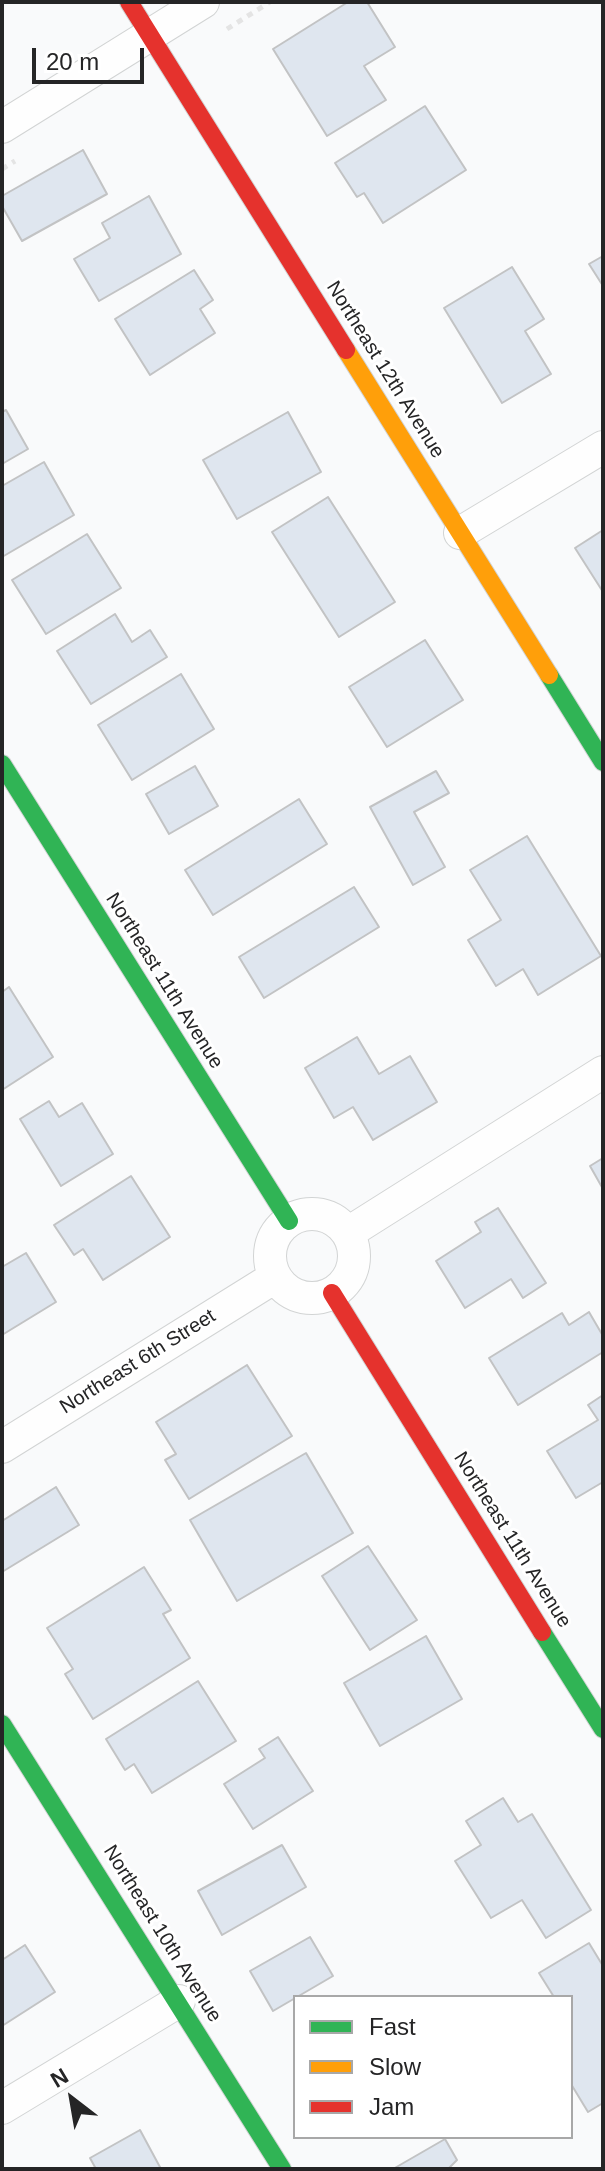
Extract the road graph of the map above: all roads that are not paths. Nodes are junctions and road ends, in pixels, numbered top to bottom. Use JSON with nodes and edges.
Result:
{"nodes":[{"id":1,"x":129,"y":2,"type":"edge"},
{"id":2,"x":203,"y":2,"type":"edge"},
{"id":3,"x":150,"y":35,"type":"junction"},
{"id":4,"x":2,"y":127,"type":"edge"},
{"id":5,"x":603,"y":447,"type":"edge"},
{"id":6,"x":460,"y":533,"type":"junction"},
{"id":7,"x":603,"y":762,"type":"edge"},
{"id":8,"x":6,"y":779,"type":"edge"},
{"id":9,"x":603,"y":1072,"type":"edge"},
{"id":10,"x":289,"y":1221,"type":"junction"},
{"id":11,"x":348,"y":1233,"type":"junction"},
{"id":12,"x":275,"y":1277,"type":"junction"},
{"id":13,"x":332,"y":1293,"type":"junction"},
{"id":14,"x":2,"y":1447,"type":"edge"},
{"id":15,"x":2,"y":1724,"type":"edge"},
{"id":16,"x":603,"y":1729,"type":"edge"},
{"id":17,"x":179,"y":2001,"type":"junction"},
{"id":18,"x":2,"y":2108,"type":"edge"},
{"id":19,"x":282,"y":2169,"type":"edge"}],
"edges":[{"from":1,"to":3,"type":"street","name":"Northeast 12th Avenue"},
{"from":2,"to":3,"type":"street"},
{"from":3,"to":4,"type":"street"},
{"from":3,"to":6,"type":"street","name":"Northeast 12th Avenue"},
{"from":5,"to":6,"type":"street"},
{"from":6,"to":7,"type":"street","name":"Northeast 12th Avenue"},
{"from":8,"to":10,"type":"street","name":"Northeast 11th Avenue"},
{"from":9,"to":11,"type":"street"},
{"from":10,"to":11,"type":"street"},
{"from":10,"to":12,"type":"street"},
{"from":11,"to":13,"type":"street"},
{"from":12,"to":13,"type":"street"},
{"from":12,"to":14,"type":"street","name":"Northeast 6th Street"},
{"from":13,"to":16,"type":"street","name":"Northeast 11th Avenue"},
{"from":15,"to":17,"type":"street","name":"Northeast 10th Avenue"},
{"from":17,"to":18,"type":"street"},
{"from":17,"to":19,"type":"street","name":"Northeast 10th Avenue"}]}
